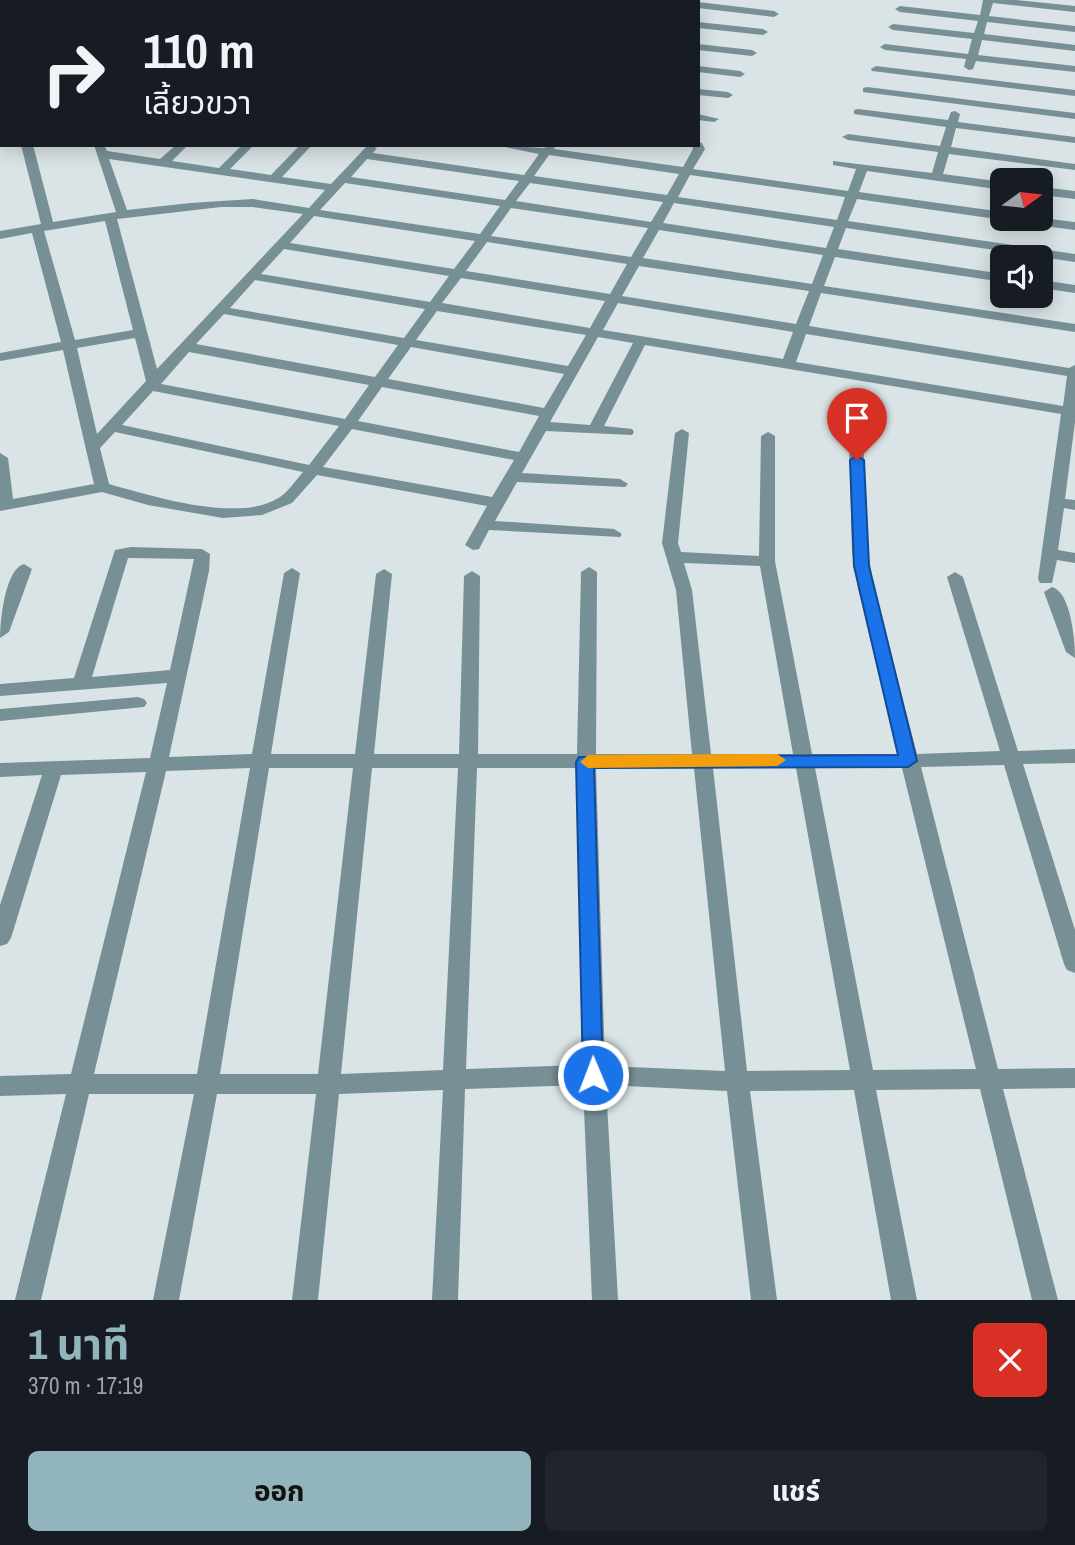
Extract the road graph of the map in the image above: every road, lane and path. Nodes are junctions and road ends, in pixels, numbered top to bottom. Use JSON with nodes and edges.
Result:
{"nodes":[{"id":1,"x":989,"y":0,"type":"edge"},
{"id":2,"x":700,"y":5,"type":"edge"},
{"id":3,"x":900,"y":9,"type":"dead end"},
{"id":4,"x":1075,"y":9,"type":"edge"},
{"id":5,"x":774,"y":13,"type":"dead end"},
{"id":6,"x":984,"y":18,"type":"junction"},
{"id":7,"x":700,"y":25,"type":"edge"},
{"id":8,"x":892,"y":27,"type":"dead end"},
{"id":9,"x":1075,"y":29,"type":"edge"},
{"id":10,"x":763,"y":32,"type":"dead end"},
{"id":11,"x":978,"y":37,"type":"junction"},
{"id":12,"x":700,"y":47,"type":"edge"},
{"id":13,"x":885,"y":47,"type":"dead end"},
{"id":14,"x":1075,"y":48,"type":"edge"},
{"id":15,"x":751,"y":53,"type":"dead end"},
{"id":16,"x":972,"y":57,"type":"junction"},
{"id":17,"x":700,"y":69,"type":"edge"},
{"id":18,"x":876,"y":69,"type":"dead end"},
{"id":19,"x":1075,"y":69,"type":"edge"},
{"id":20,"x":740,"y":74,"type":"dead end"},
{"id":21,"x":965,"y":80,"type":"junction"},
{"id":22,"x":867,"y":90,"type":"dead end"},
{"id":23,"x":700,"y":92,"type":"edge"},
{"id":24,"x":1075,"y":93,"type":"edge"},
{"id":25,"x":727,"y":96,"type":"dead end"},
{"id":26,"x":959,"y":102,"type":"junction"},
{"id":27,"x":858,"y":113,"type":"dead end"},
{"id":28,"x":1075,"y":116,"type":"edge"},
{"id":29,"x":700,"y":117,"type":"edge"},
{"id":30,"x":714,"y":120,"type":"dead end"},
{"id":31,"x":952,"y":125,"type":"junction"},
{"id":32,"x":848,"y":137,"type":"dead end"},
{"id":33,"x":1075,"y":140,"type":"edge"},
{"id":34,"x":27,"y":147,"type":"edge"},
{"id":35,"x":181,"y":147,"type":"edge"},
{"id":36,"x":247,"y":147,"type":"edge"},
{"id":37,"x":305,"y":147,"type":"edge"},
{"id":38,"x":698,"y":147,"type":"edge"},
{"id":39,"x":548,"y":148,"type":"edge"},
{"id":40,"x":369,"y":150,"type":"edge"},
{"id":41,"x":944,"y":150,"type":"junction"},
{"id":42,"x":103,"y":152,"type":"edge"},
{"id":43,"x":163,"y":163,"type":"junction"},
{"id":44,"x":837,"y":163,"type":"dead end"},
{"id":45,"x":863,"y":167,"type":"junction"},
{"id":46,"x":1075,"y":167,"type":"edge"},
{"id":47,"x":222,"y":171,"type":"junction"},
{"id":48,"x":684,"y":171,"type":"junction"},
{"id":49,"x":936,"y":177,"type":"junction"},
{"id":50,"x":527,"y":178,"type":"junction"},
{"id":51,"x":274,"y":179,"type":"junction"},
{"id":52,"x":338,"y":183,"type":"junction"},
{"id":53,"x":990,"y":184,"type":"edge"},
{"id":54,"x":1054,"y":193,"type":"edge"},
{"id":55,"x":852,"y":195,"type":"junction"},
{"id":56,"x":1075,"y":195,"type":"edge"},
{"id":57,"x":669,"y":199,"type":"junction"},
{"id":58,"x":508,"y":204,"type":"junction"},
{"id":59,"x":310,"y":211,"type":"junction"},
{"id":60,"x":990,"y":214,"type":"edge"},
{"id":61,"x":117,"y":216,"type":"junction"},
{"id":62,"x":1054,"y":223,"type":"edge"},
{"id":63,"x":841,"y":225,"type":"junction"},
{"id":64,"x":653,"y":226,"type":"junction"},
{"id":65,"x":1075,"y":226,"type":"edge"},
{"id":66,"x":42,"y":228,"type":"junction"},
{"id":67,"x":0,"y":235,"type":"edge"},
{"id":68,"x":484,"y":236,"type":"junction"},
{"id":69,"x":281,"y":245,"type":"junction"},
{"id":70,"x":830,"y":253,"type":"junction"},
{"id":71,"x":1075,"y":258,"type":"edge"},
{"id":72,"x":634,"y":260,"type":"junction"},
{"id":73,"x":457,"y":274,"type":"junction"},
{"id":74,"x":253,"y":276,"type":"junction"},
{"id":75,"x":990,"y":276,"type":"edge"},
{"id":76,"x":1053,"y":286,"type":"edge"},
{"id":77,"x":817,"y":288,"type":"junction"},
{"id":78,"x":1075,"y":289,"type":"edge"},
{"id":79,"x":612,"y":299,"type":"junction"},
{"id":80,"x":433,"y":307,"type":"junction"},
{"id":81,"x":221,"y":310,"type":"junction"},
{"id":82,"x":1075,"y":328,"type":"edge"},
{"id":83,"x":801,"y":329,"type":"junction"},
{"id":84,"x":142,"y":333,"type":"junction"},
{"id":85,"x":593,"y":334,"type":"junction"},
{"id":86,"x":640,"y":342,"type":"junction"},
{"id":87,"x":407,"y":343,"type":"junction"},
{"id":88,"x":69,"y":345,"type":"junction"},
{"id":89,"x":187,"y":347,"type":"junction"},
{"id":90,"x":0,"y":357,"type":"edge"},
{"id":91,"x":787,"y":366,"type":"junction"},
{"id":92,"x":571,"y":371,"type":"junction"},
{"id":93,"x":1075,"y":372,"type":"edge"},
{"id":94,"x":377,"y":383,"type":"junction"},
{"id":95,"x":152,"y":385,"type":"junction"},
{"id":96,"x":1072,"y":412,"type":"edge"},
{"id":97,"x":544,"y":419,"type":"junction"},
{"id":98,"x":348,"y":424,"type":"junction"},
{"id":99,"x":113,"y":427,"type":"junction"},
{"id":100,"x":595,"y":430,"type":"junction"},
{"id":101,"x":627,"y":432,"type":"dead end"},
{"id":102,"x":682,"y":433,"type":"dead end"},
{"id":103,"x":768,"y":436,"type":"dead end"},
{"id":104,"x":856,"y":437,"type":"dead end"},
{"id":105,"x":93,"y":447,"type":"junction"},
{"id":106,"x":1068,"y":456,"type":"edge"},
{"id":107,"x":523,"y":457,"type":"junction"},
{"id":108,"x":0,"y":458,"type":"edge"},
{"id":109,"x":313,"y":470,"type":"junction"},
{"id":110,"x":512,"y":477,"type":"junction"},
{"id":111,"x":620,"y":484,"type":"dead end"},
{"id":112,"x":102,"y":486,"type":"junction"},
{"id":113,"x":1056,"y":502,"type":"junction"},
{"id":114,"x":497,"y":503,"type":"junction"},
{"id":115,"x":3,"y":505,"type":"edge"},
{"id":116,"x":1075,"y":506,"type":"edge"},
{"id":117,"x":485,"y":525,"type":"junction"},
{"id":118,"x":614,"y":534,"type":"dead end"},
{"id":119,"x":473,"y":545,"type":"dead end"},
{"id":120,"x":1048,"y":553,"type":"junction"},
{"id":121,"x":673,"y":557,"type":"junction"},
{"id":122,"x":1075,"y":558,"type":"edge"},
{"id":123,"x":767,"y":561,"type":"junction"},
{"id":124,"x":24,"y":569,"type":"dead end"},
{"id":125,"x":589,"y":572,"type":"dead end"},
{"id":126,"x":292,"y":573,"type":"dead end"},
{"id":127,"x":384,"y":575,"type":"dead end"},
{"id":128,"x":472,"y":576,"type":"dead end"},
{"id":129,"x":955,"y":577,"type":"dead end"},
{"id":130,"x":0,"y":632,"type":"edge"},
{"id":131,"x":1075,"y":652,"type":"edge"},
{"id":132,"x":177,"y":676,"type":"junction"},
{"id":133,"x":81,"y":684,"type":"junction"},
{"id":134,"x":0,"y":691,"type":"edge"},
{"id":135,"x":138,"y":703,"type":"dead end"},
{"id":136,"x":0,"y":715,"type":"edge"},
{"id":137,"x":1075,"y":756,"type":"edge"},
{"id":138,"x":1011,"y":757,"type":"junction"},
{"id":139,"x":804,"y":760,"type":"junction"},
{"id":140,"x":259,"y":761,"type":"junction"},
{"id":141,"x":364,"y":761,"type":"junction"},
{"id":142,"x":704,"y":761,"type":"junction"},
{"id":143,"x":908,"y":761,"type":"junction"},
{"id":144,"x":468,"y":762,"type":"junction"},
{"id":145,"x":585,"y":762,"type":"junction"},
{"id":146,"x":158,"y":763,"type":"junction"},
{"id":147,"x":54,"y":767,"type":"junction"},
{"id":148,"x":0,"y":770,"type":"edge"},
{"id":149,"x":0,"y":938,"type":"edge"},
{"id":150,"x":1075,"y":964,"type":"edge"},
{"id":151,"x":593,"y":1075,"type":"junction"},
{"id":152,"x":989,"y":1078,"type":"junction"},
{"id":153,"x":1075,"y":1078,"type":"edge"},
{"id":154,"x":454,"y":1080,"type":"junction"},
{"id":155,"x":863,"y":1080,"type":"junction"},
{"id":156,"x":737,"y":1081,"type":"junction"},
{"id":157,"x":79,"y":1084,"type":"junction"},
{"id":158,"x":207,"y":1084,"type":"junction"},
{"id":159,"x":328,"y":1084,"type":"junction"},
{"id":160,"x":0,"y":1087,"type":"edge"},
{"id":161,"x":28,"y":1300,"type":"edge"},
{"id":162,"x":166,"y":1300,"type":"edge"},
{"id":163,"x":305,"y":1300,"type":"edge"},
{"id":164,"x":445,"y":1300,"type":"edge"},
{"id":165,"x":606,"y":1300,"type":"edge"},
{"id":166,"x":764,"y":1300,"type":"edge"},
{"id":167,"x":904,"y":1300,"type":"edge"},
{"id":168,"x":1045,"y":1300,"type":"edge"}],
"edges":[{"from":1,"to":4,"type":"street"},
{"from":1,"to":6,"type":"street"},
{"from":2,"to":5,"type":"street"},
{"from":3,"to":6,"type":"street"},
{"from":6,"to":9,"type":"street"},
{"from":6,"to":11,"type":"street"},
{"from":7,"to":10,"type":"street"},
{"from":8,"to":11,"type":"street"},
{"from":11,"to":14,"type":"street"},
{"from":11,"to":16,"type":"street"},
{"from":12,"to":15,"type":"street"},
{"from":13,"to":16,"type":"street"},
{"from":16,"to":19,"type":"street"},
{"from":16,"to":21,"type":"street"},
{"from":17,"to":20,"type":"street"},
{"from":18,"to":21,"type":"street"},
{"from":21,"to":24,"type":"street"},
{"from":21,"to":26,"type":"street"},
{"from":22,"to":26,"type":"street"},
{"from":23,"to":25,"type":"street"},
{"from":26,"to":28,"type":"street"},
{"from":26,"to":31,"type":"street"},
{"from":27,"to":31,"type":"street"},
{"from":29,"to":30,"type":"street"},
{"from":31,"to":33,"type":"street"},
{"from":31,"to":41,"type":"street"},
{"from":32,"to":41,"type":"street"},
{"from":34,"to":66,"type":"street"},
{"from":35,"to":43,"type":"street"},
{"from":36,"to":47,"type":"street"},
{"from":37,"to":51,"type":"street"},
{"from":38,"to":48,"type":"street"},
{"from":39,"to":48,"type":"street"},
{"from":39,"to":50,"type":"street"},
{"from":40,"to":50,"type":"street"},
{"from":40,"to":52,"type":"street"},
{"from":41,"to":46,"type":"street"},
{"from":41,"to":49,"type":"street"},
{"from":42,"to":43,"type":"street"},
{"from":42,"to":61,"type":"street"},
{"from":43,"to":47,"type":"street"},
{"from":44,"to":45,"type":"street"},
{"from":45,"to":49,"type":"street"},
{"from":45,"to":55,"type":"street"},
{"from":47,"to":51,"type":"street"},
{"from":48,"to":55,"type":"street"},
{"from":48,"to":57,"type":"street"},
{"from":49,"to":53,"type":"street"},
{"from":50,"to":57,"type":"street"},
{"from":50,"to":58,"type":"street"},
{"from":51,"to":52,"type":"street"},
{"from":52,"to":58,"type":"street"},
{"from":52,"to":59,"type":"street"},
{"from":54,"to":56,"type":"street"},
{"from":55,"to":60,"type":"street"},
{"from":55,"to":63,"type":"street"},
{"from":57,"to":63,"type":"street"},
{"from":57,"to":64,"type":"street"},
{"from":58,"to":64,"type":"street"},
{"from":58,"to":68,"type":"street"},
{"from":59,"to":61,"type":"street"},
{"from":59,"to":68,"type":"street"},
{"from":59,"to":69,"type":"street"},
{"from":61,"to":66,"type":"street"},
{"from":61,"to":84,"type":"street"},
{"from":62,"to":65,"type":"street"},
{"from":63,"to":70,"type":"street"},
{"from":63,"to":71,"type":"street"},
{"from":64,"to":70,"type":"street"},
{"from":64,"to":72,"type":"street"},
{"from":66,"to":67,"type":"street"},
{"from":66,"to":88,"type":"street"},
{"from":68,"to":72,"type":"street"},
{"from":68,"to":73,"type":"street"},
{"from":69,"to":73,"type":"street"},
{"from":69,"to":74,"type":"street"},
{"from":70,"to":75,"type":"street"},
{"from":70,"to":77,"type":"street"},
{"from":72,"to":77,"type":"street"},
{"from":72,"to":79,"type":"street"},
{"from":73,"to":79,"type":"street"},
{"from":73,"to":80,"type":"street"},
{"from":74,"to":80,"type":"street"},
{"from":74,"to":81,"type":"street"},
{"from":76,"to":78,"type":"street"},
{"from":77,"to":82,"type":"street"},
{"from":77,"to":83,"type":"street"},
{"from":79,"to":83,"type":"street"},
{"from":79,"to":85,"type":"street"},
{"from":80,"to":85,"type":"street"},
{"from":80,"to":87,"type":"street"},
{"from":81,"to":87,"type":"street"},
{"from":81,"to":89,"type":"street"},
{"from":83,"to":91,"type":"street"},
{"from":83,"to":93,"type":"street"},
{"from":84,"to":88,"type":"street"},
{"from":84,"to":95,"type":"street"},
{"from":85,"to":86,"type":"street"},
{"from":85,"to":92,"type":"street"},
{"from":86,"to":91,"type":"street"},
{"from":86,"to":100,"type":"street"},
{"from":87,"to":92,"type":"street"},
{"from":87,"to":94,"type":"street"},
{"from":88,"to":90,"type":"street"},
{"from":88,"to":105,"type":"street"},
{"from":89,"to":94,"type":"street"},
{"from":89,"to":95,"type":"street"},
{"from":91,"to":96,"type":"street"},
{"from":92,"to":97,"type":"street"},
{"from":93,"to":96,"type":"street"},
{"from":94,"to":97,"type":"street"},
{"from":94,"to":98,"type":"street"},
{"from":95,"to":98,"type":"street"},
{"from":95,"to":99,"type":"street"},
{"from":96,"to":106,"type":"street"},
{"from":97,"to":100,"type":"street"},
{"from":97,"to":107,"type":"street"},
{"from":98,"to":107,"type":"street"},
{"from":98,"to":109,"type":"street"},
{"from":99,"to":105,"type":"street"},
{"from":99,"to":109,"type":"street"},
{"from":100,"to":101,"type":"street"},
{"from":102,"to":121,"type":"street"},
{"from":103,"to":123,"type":"street"},
{"from":104,"to":143,"type":"street"},
{"from":105,"to":112,"type":"street"},
{"from":106,"to":113,"type":"street"},
{"from":107,"to":110,"type":"street"},
{"from":108,"to":115,"type":"street"},
{"from":109,"to":112,"type":"street"},
{"from":109,"to":114,"type":"street"},
{"from":110,"to":111,"type":"street"},
{"from":110,"to":114,"type":"street"},
{"from":112,"to":115,"type":"street"},
{"from":113,"to":116,"type":"street"},
{"from":113,"to":120,"type":"street"},
{"from":114,"to":117,"type":"street"},
{"from":117,"to":118,"type":"street"},
{"from":117,"to":119,"type":"street"},
{"from":120,"to":122,"type":"street"},
{"from":120,"to":131,"type":"street"},
{"from":121,"to":123,"type":"street"},
{"from":121,"to":142,"type":"street"},
{"from":123,"to":139,"type":"street"},
{"from":124,"to":130,"type":"street"},
{"from":125,"to":145,"type":"street"},
{"from":126,"to":140,"type":"street"},
{"from":127,"to":141,"type":"street"},
{"from":128,"to":144,"type":"street"},
{"from":129,"to":138,"type":"street"},
{"from":132,"to":133,"type":"street"},
{"from":132,"to":133,"type":"street"},
{"from":132,"to":146,"type":"street"},
{"from":133,"to":134,"type":"street"},
{"from":135,"to":136,"type":"street"},
{"from":137,"to":138,"type":"street"},
{"from":138,"to":143,"type":"street"},
{"from":138,"to":150,"type":"street"},
{"from":139,"to":142,"type":"street"},
{"from":139,"to":143,"type":"street"},
{"from":139,"to":155,"type":"street"},
{"from":140,"to":141,"type":"street"},
{"from":140,"to":146,"type":"street"},
{"from":140,"to":158,"type":"street"},
{"from":141,"to":144,"type":"street"},
{"from":141,"to":159,"type":"street"},
{"from":142,"to":145,"type":"street"},
{"from":142,"to":156,"type":"street"},
{"from":143,"to":152,"type":"street"},
{"from":144,"to":145,"type":"street"},
{"from":144,"to":154,"type":"street"},
{"from":145,"to":151,"type":"street"},
{"from":146,"to":147,"type":"street"},
{"from":146,"to":157,"type":"street"},
{"from":147,"to":148,"type":"street"},
{"from":147,"to":149,"type":"street"},
{"from":151,"to":154,"type":"street"},
{"from":151,"to":156,"type":"street"},
{"from":151,"to":165,"type":"street"},
{"from":152,"to":153,"type":"street"},
{"from":152,"to":155,"type":"street"},
{"from":152,"to":168,"type":"street"},
{"from":154,"to":159,"type":"street"},
{"from":154,"to":164,"type":"street"},
{"from":155,"to":156,"type":"street"},
{"from":155,"to":167,"type":"street"},
{"from":156,"to":166,"type":"street"},
{"from":157,"to":158,"type":"street"},
{"from":157,"to":160,"type":"street"},
{"from":157,"to":161,"type":"street"},
{"from":158,"to":159,"type":"street"},
{"from":158,"to":162,"type":"street"},
{"from":159,"to":163,"type":"street"}]}
